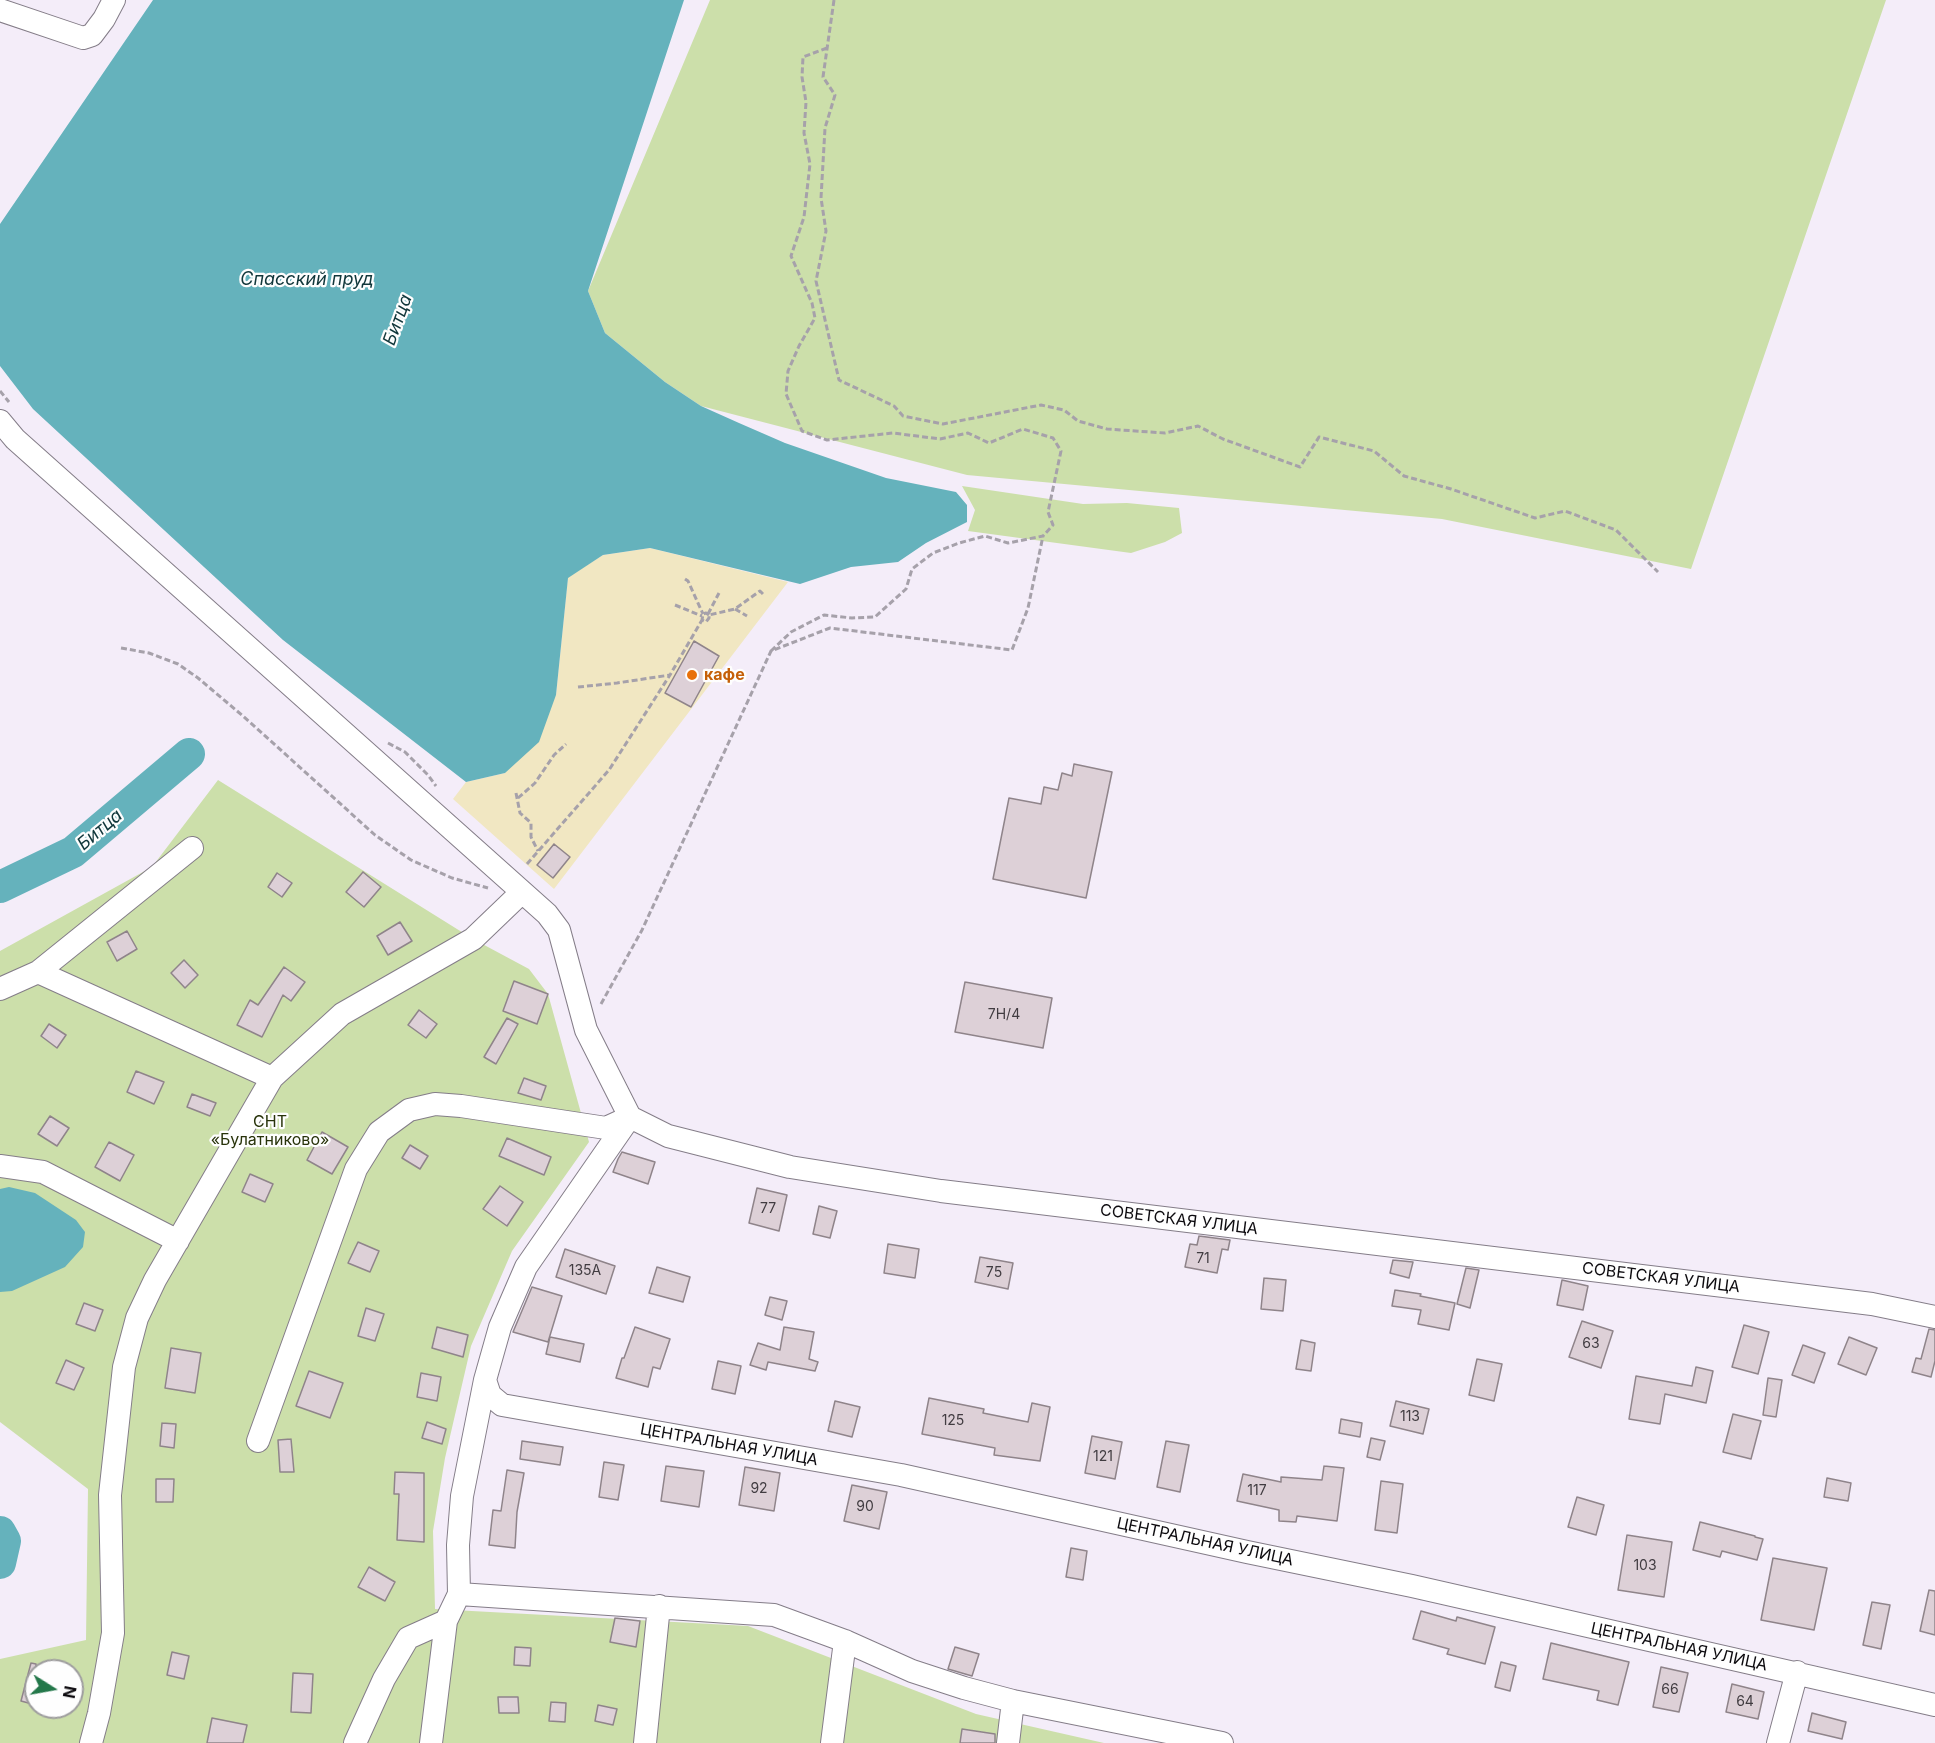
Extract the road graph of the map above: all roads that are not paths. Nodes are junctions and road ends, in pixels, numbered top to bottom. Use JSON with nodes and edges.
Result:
{"nodes":[{"id":1,"x":114,"y":0,"type":"edge"},
{"id":2,"x":0,"y":10,"type":"edge"},
{"id":3,"x":0,"y":421,"type":"edge"},
{"id":4,"x":192,"y":848,"type":"dead end"},
{"id":5,"x":522,"y":892,"type":"junction"},
{"id":6,"x":38,"y":972,"type":"junction"},
{"id":7,"x":0,"y":989,"type":"edge"},
{"id":8,"x":272,"y":1078,"type":"junction"},
{"id":9,"x":630,"y":1117,"type":"junction"},
{"id":10,"x":0,"y":1166,"type":"edge"},
{"id":11,"x":178,"y":1242,"type":"junction"},
{"id":12,"x":1935,"y":1317,"type":"edge"},
{"id":13,"x":484,"y":1380,"type":"junction"},
{"id":14,"x":258,"y":1441,"type":"dead end"},
{"id":15,"x":459,"y":1594,"type":"junction"},
{"id":16,"x":659,"y":1606,"type":"junction"},
{"id":17,"x":446,"y":1621,"type":"junction"},
{"id":18,"x":845,"y":1641,"type":"junction"},
{"id":19,"x":1797,"y":1672,"type":"junction"},
{"id":20,"x":1013,"y":1701,"type":"junction"},
{"id":21,"x":1935,"y":1705,"type":"edge"},
{"id":22,"x":1182,"y":1739,"type":"edge"},
{"id":23,"x":91,"y":1743,"type":"edge"},
{"id":24,"x":355,"y":1743,"type":"edge"},
{"id":25,"x":431,"y":1743,"type":"edge"},
{"id":26,"x":645,"y":1743,"type":"edge"},
{"id":27,"x":832,"y":1743,"type":"edge"},
{"id":28,"x":1008,"y":1743,"type":"edge"},
{"id":29,"x":1222,"y":1743,"type":"edge"},
{"id":30,"x":1778,"y":1743,"type":"edge"}],
"edges":[{"from":1,"to":2,"type":"street"},
{"from":3,"to":5,"type":"street"},
{"from":4,"to":6,"type":"street"},
{"from":5,"to":8,"type":"street"},
{"from":5,"to":9,"type":"street"},
{"from":6,"to":7,"type":"street"},
{"from":6,"to":8,"type":"street"},
{"from":8,"to":11,"type":"street"},
{"from":9,"to":12,"type":"street","name":"СОВЕТСКАЯ УЛИЦА"},
{"from":9,"to":13,"type":"street"},
{"from":9,"to":14,"type":"street"},
{"from":10,"to":11,"type":"street"},
{"from":11,"to":23,"type":"street"},
{"from":13,"to":15,"type":"street"},
{"from":13,"to":19,"type":"street","name":"ЦЕНТРАЛЬНАЯ УЛИЦА"},
{"from":15,"to":16,"type":"street"},
{"from":15,"to":17,"type":"street"},
{"from":16,"to":18,"type":"street"},
{"from":16,"to":26,"type":"street"},
{"from":17,"to":24,"type":"street"},
{"from":17,"to":25,"type":"street"},
{"from":18,"to":20,"type":"street"},
{"from":18,"to":27,"type":"street"},
{"from":19,"to":21,"type":"street","name":"ЦЕНТРАЛЬНАЯ УЛИЦА"},
{"from":19,"to":30,"type":"street"},
{"from":20,"to":22,"type":"street"},
{"from":20,"to":28,"type":"street"},
{"from":22,"to":29,"type":"street"}]}
